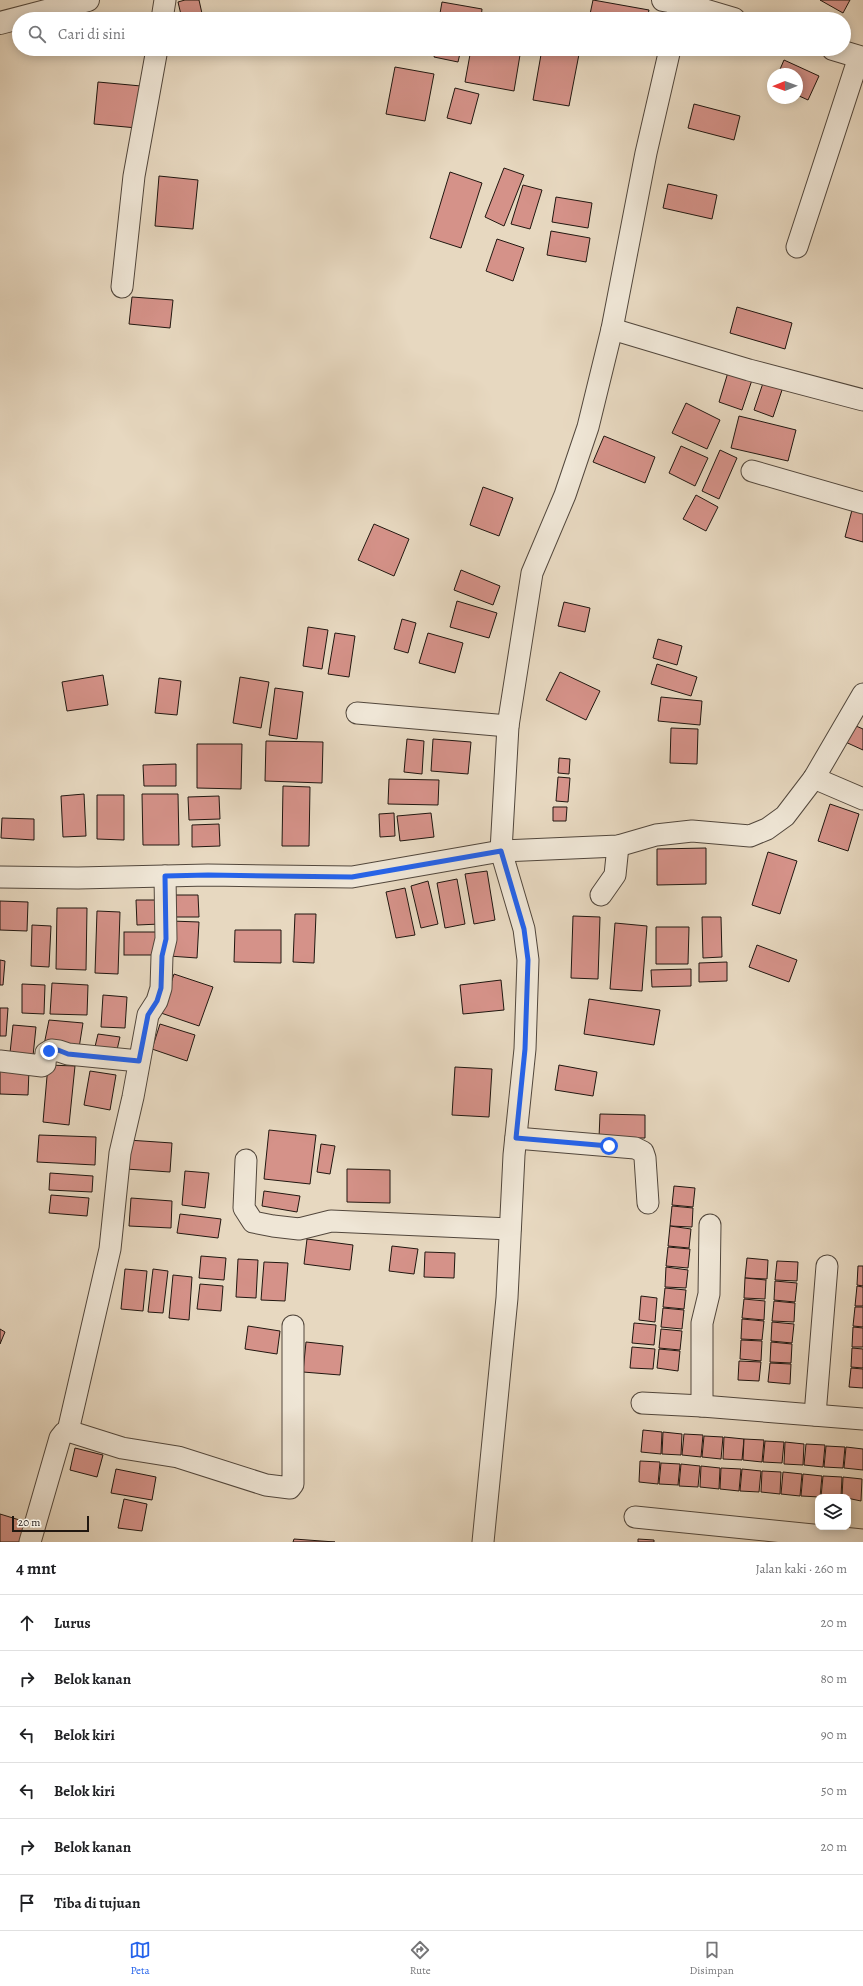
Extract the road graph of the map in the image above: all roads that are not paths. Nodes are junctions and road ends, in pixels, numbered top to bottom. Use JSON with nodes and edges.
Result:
{"nodes":[{"id":1,"x":88,"y":0,"type":"edge"},
{"id":2,"x":165,"y":0,"type":"edge"},
{"id":3,"x":673,"y":7,"type":"edge"},
{"id":4,"x":42,"y":12,"type":"edge"},
{"id":5,"x":163,"y":12,"type":"edge"},
{"id":6,"x":698,"y":12,"type":"edge"},
{"id":7,"x":12,"y":20,"type":"edge"},
{"id":8,"x":0,"y":23,"type":"edge"},
{"id":9,"x":851,"y":55,"type":"edge"},
{"id":10,"x":155,"y":56,"type":"edge"},
{"id":11,"x":668,"y":56,"type":"edge"},
{"id":12,"x":861,"y":58,"type":"edge"},
{"id":13,"x":797,"y":247,"type":"dead end"},
{"id":14,"x":122,"y":286,"type":"dead end"},
{"id":15,"x":612,"y":329,"type":"junction"},
{"id":16,"x":863,"y":400,"type":"edge"},
{"id":17,"x":752,"y":471,"type":"dead end"},
{"id":18,"x":863,"y":503,"type":"edge"},
{"id":19,"x":863,"y":694,"type":"edge"},
{"id":20,"x":357,"y":713,"type":"dead end"},
{"id":21,"x":508,"y":726,"type":"junction"},
{"id":22,"x":814,"y":778,"type":"junction"},
{"id":23,"x":863,"y":799,"type":"edge"},
{"id":24,"x":618,"y":846,"type":"junction"},
{"id":25,"x":501,"y":851,"type":"junction"},
{"id":26,"x":165,"y":876,"type":"junction"},
{"id":27,"x":0,"y":877,"type":"edge"},
{"id":28,"x":601,"y":895,"type":"dead end"},
{"id":29,"x":0,"y":1061,"type":"edge"},
{"id":30,"x":139,"y":1061,"type":"junction"},
{"id":31,"x":516,"y":1138,"type":"junction"},
{"id":32,"x":246,"y":1160,"type":"dead end"},
{"id":33,"x":648,"y":1203,"type":"dead end"},
{"id":34,"x":710,"y":1225,"type":"dead end"},
{"id":35,"x":510,"y":1229,"type":"junction"},
{"id":36,"x":827,"y":1266,"type":"dead end"},
{"id":37,"x":293,"y":1326,"type":"dead end"},
{"id":38,"x":642,"y":1403,"type":"dead end"},
{"id":39,"x":702,"y":1406,"type":"junction"},
{"id":40,"x":815,"y":1415,"type":"junction"},
{"id":41,"x":863,"y":1419,"type":"edge"},
{"id":42,"x":68,"y":1431,"type":"junction"},
{"id":43,"x":635,"y":1517,"type":"dead end"},
{"id":44,"x":863,"y":1540,"type":"edge"},
{"id":45,"x":30,"y":1542,"type":"edge"},
{"id":46,"x":484,"y":1542,"type":"edge"}],
"edges":[{"from":1,"to":4,"type":"street"},
{"from":2,"to":5,"type":"street"},
{"from":3,"to":6,"type":"street"},
{"from":7,"to":8,"type":"street"},
{"from":9,"to":12,"type":"street"},
{"from":10,"to":14,"type":"street"},
{"from":11,"to":15,"type":"street"},
{"from":12,"to":13,"type":"street"},
{"from":15,"to":16,"type":"street"},
{"from":15,"to":21,"type":"street"},
{"from":17,"to":18,"type":"street"},
{"from":19,"to":22,"type":"street"},
{"from":20,"to":21,"type":"street"},
{"from":21,"to":25,"type":"street"},
{"from":22,"to":23,"type":"street"},
{"from":22,"to":24,"type":"street"},
{"from":24,"to":25,"type":"street"},
{"from":24,"to":28,"type":"street"},
{"from":25,"to":26,"type":"street"},
{"from":25,"to":31,"type":"street"},
{"from":26,"to":27,"type":"street"},
{"from":26,"to":30,"type":"street"},
{"from":29,"to":30,"type":"street"},
{"from":30,"to":42,"type":"street"},
{"from":31,"to":33,"type":"street"},
{"from":31,"to":35,"type":"street"},
{"from":32,"to":35,"type":"street"},
{"from":34,"to":39,"type":"street"},
{"from":35,"to":46,"type":"street"},
{"from":36,"to":40,"type":"street"},
{"from":37,"to":42,"type":"street"},
{"from":38,"to":39,"type":"street"},
{"from":39,"to":40,"type":"street"},
{"from":40,"to":41,"type":"street"},
{"from":42,"to":45,"type":"street"},
{"from":43,"to":44,"type":"street"}]}
